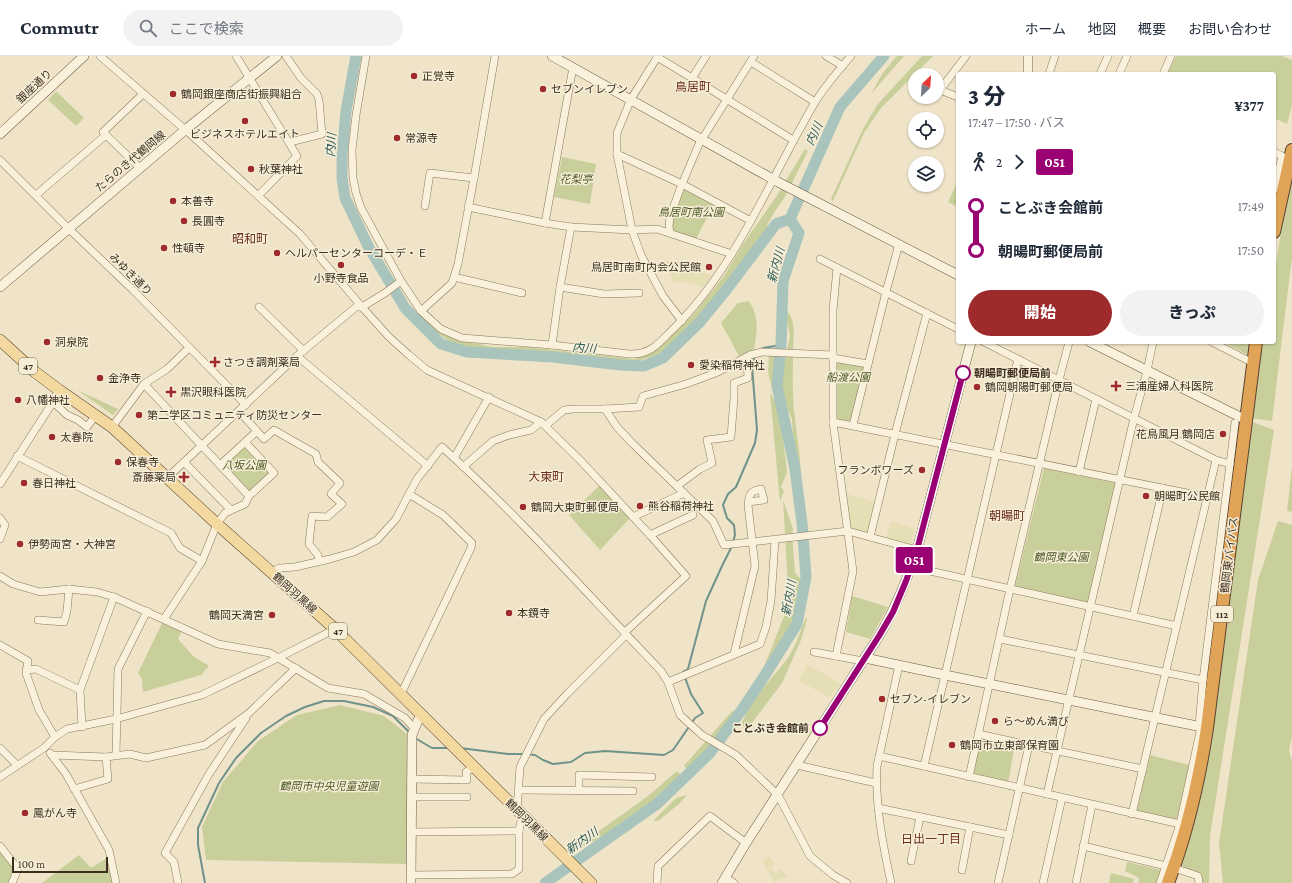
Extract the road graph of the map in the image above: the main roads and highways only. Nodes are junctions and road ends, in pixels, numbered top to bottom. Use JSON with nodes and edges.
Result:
{"nodes":[{"id":1,"x":1292,"y":150,"type":"edge"},
{"id":2,"x":1276,"y":223,"type":"edge"},
{"id":3,"x":0,"y":340,"type":"edge"},
{"id":4,"x":1256,"y":344,"type":"edge"},
{"id":5,"x":588,"y":880,"type":"edge"},
{"id":6,"x":1168,"y":883,"type":"edge"}],
"edges":[{"from":1,"to":2,"type":"highway"},
{"from":3,"to":5,"type":"main road","name":"鶴岡羽黒線","number":"47"},
{"from":4,"to":6,"type":"highway","name":"鶴岡東バイパス","number":"112"}]}
